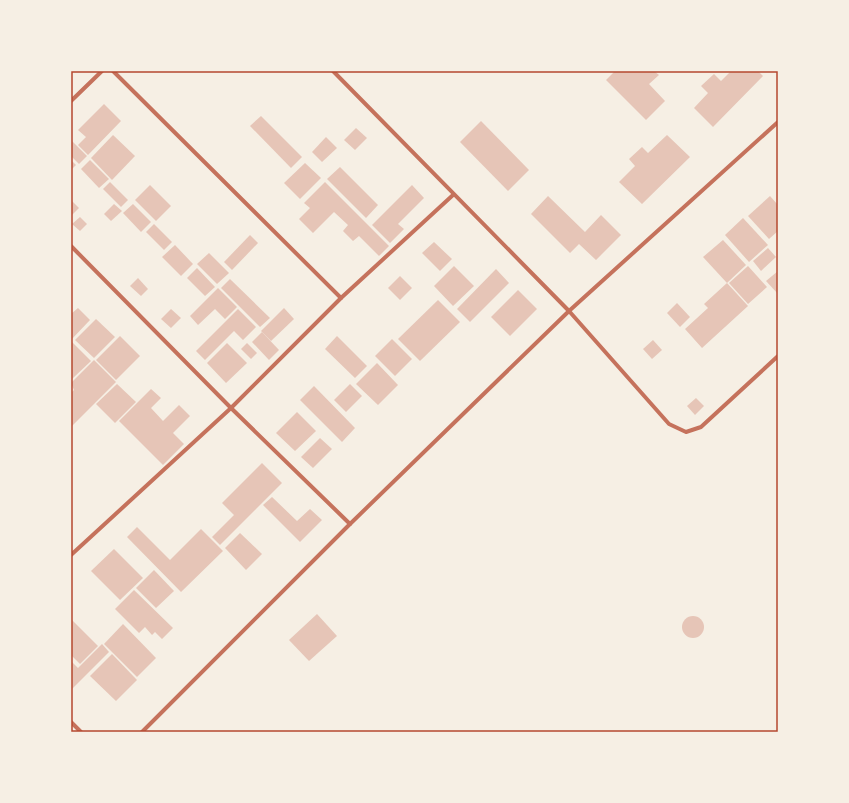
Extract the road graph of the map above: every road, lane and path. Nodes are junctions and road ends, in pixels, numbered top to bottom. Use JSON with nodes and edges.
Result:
{"nodes":[{"id":1,"x":102,"y":71,"type":"edge"},
{"id":2,"x":113,"y":71,"type":"edge"},
{"id":3,"x":333,"y":71,"type":"edge"},
{"id":4,"x":71,"y":101,"type":"edge"},
{"id":5,"x":778,"y":122,"type":"edge"},
{"id":6,"x":453,"y":195,"type":"junction"},
{"id":7,"x":71,"y":246,"type":"edge"},
{"id":8,"x":341,"y":298,"type":"junction"},
{"id":9,"x":569,"y":311,"type":"junction"},
{"id":10,"x":778,"y":356,"type":"edge"},
{"id":11,"x":231,"y":408,"type":"junction"},
{"id":12,"x":350,"y":524,"type":"junction"},
{"id":13,"x":71,"y":555,"type":"edge"},
{"id":14,"x":71,"y":722,"type":"edge"},
{"id":15,"x":81,"y":732,"type":"edge"},
{"id":16,"x":142,"y":732,"type":"edge"}],
"edges":[{"from":1,"to":4,"type":"street"},
{"from":2,"to":8,"type":"street"},
{"from":3,"to":6,"type":"street"},
{"from":5,"to":9,"type":"street"},
{"from":6,"to":8,"type":"street"},
{"from":6,"to":9,"type":"street"},
{"from":7,"to":11,"type":"street"},
{"from":8,"to":11,"type":"street"},
{"from":9,"to":10,"type":"street"},
{"from":9,"to":12,"type":"street"},
{"from":11,"to":12,"type":"street"},
{"from":11,"to":13,"type":"street"},
{"from":12,"to":16,"type":"street"},
{"from":14,"to":15,"type":"street"}]}
